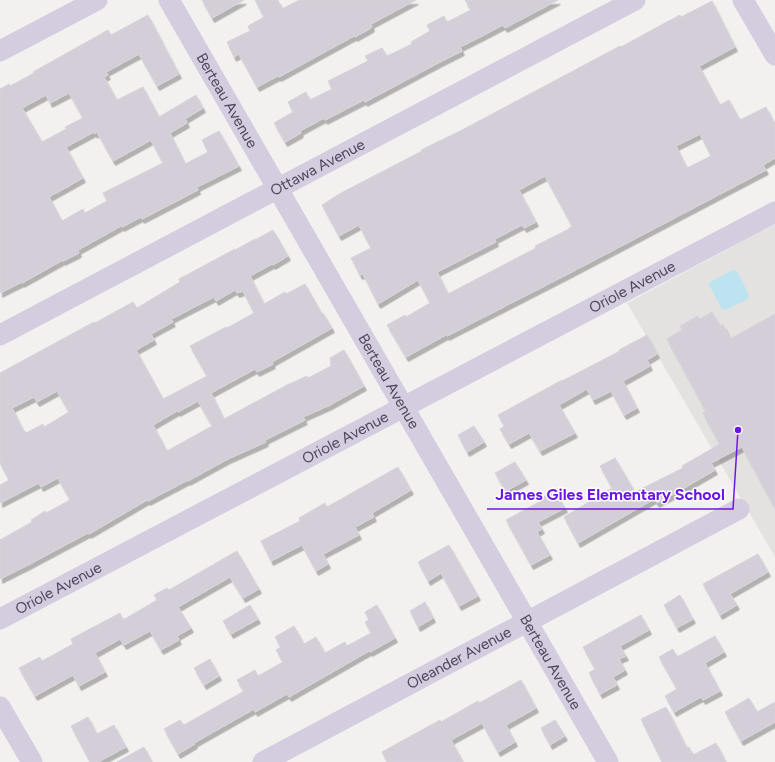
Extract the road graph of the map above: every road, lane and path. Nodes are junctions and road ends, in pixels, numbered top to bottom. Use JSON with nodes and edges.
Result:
{"nodes":[{"id":1,"x":97,"y":0,"type":"edge"},
{"id":2,"x":169,"y":0,"type":"edge"},
{"id":3,"x":635,"y":0,"type":"edge"},
{"id":4,"x":743,"y":0,"type":"edge"},
{"id":5,"x":0,"y":51,"type":"edge"},
{"id":6,"x":775,"y":55,"type":"edge"},
{"id":7,"x":278,"y":188,"type":"junction"},
{"id":8,"x":775,"y":212,"type":"edge"},
{"id":9,"x":0,"y":335,"type":"edge"},
{"id":10,"x":403,"y":407,"type":"junction"},
{"id":11,"x":739,"y":509,"type":"dead end"},
{"id":12,"x":0,"y":619,"type":"edge"},
{"id":13,"x":527,"y":622,"type":"junction"},
{"id":14,"x":0,"y":707,"type":"edge"},
{"id":15,"x":32,"y":762,"type":"edge"},
{"id":16,"x":263,"y":762,"type":"edge"},
{"id":17,"x":608,"y":762,"type":"edge"}],
"edges":[{"from":1,"to":5,"type":"street"},
{"from":2,"to":7,"type":"street","name":"Berteau Avenue"},
{"from":3,"to":7,"type":"street","name":"Ottawa Avenue"},
{"from":4,"to":6,"type":"street"},
{"from":7,"to":9,"type":"street","name":"Ottawa Avenue"},
{"from":7,"to":10,"type":"street","name":"Berteau Avenue"},
{"from":8,"to":10,"type":"street","name":"Oriole Avenue"},
{"from":10,"to":12,"type":"street","name":"Oriole Avenue"},
{"from":10,"to":13,"type":"street","name":"Berteau Avenue"},
{"from":11,"to":13,"type":"street","name":"Oleander Avenue"},
{"from":13,"to":16,"type":"street","name":"Oleander Avenue"},
{"from":13,"to":17,"type":"street","name":"Berteau Avenue"},
{"from":14,"to":15,"type":"street"}]}
